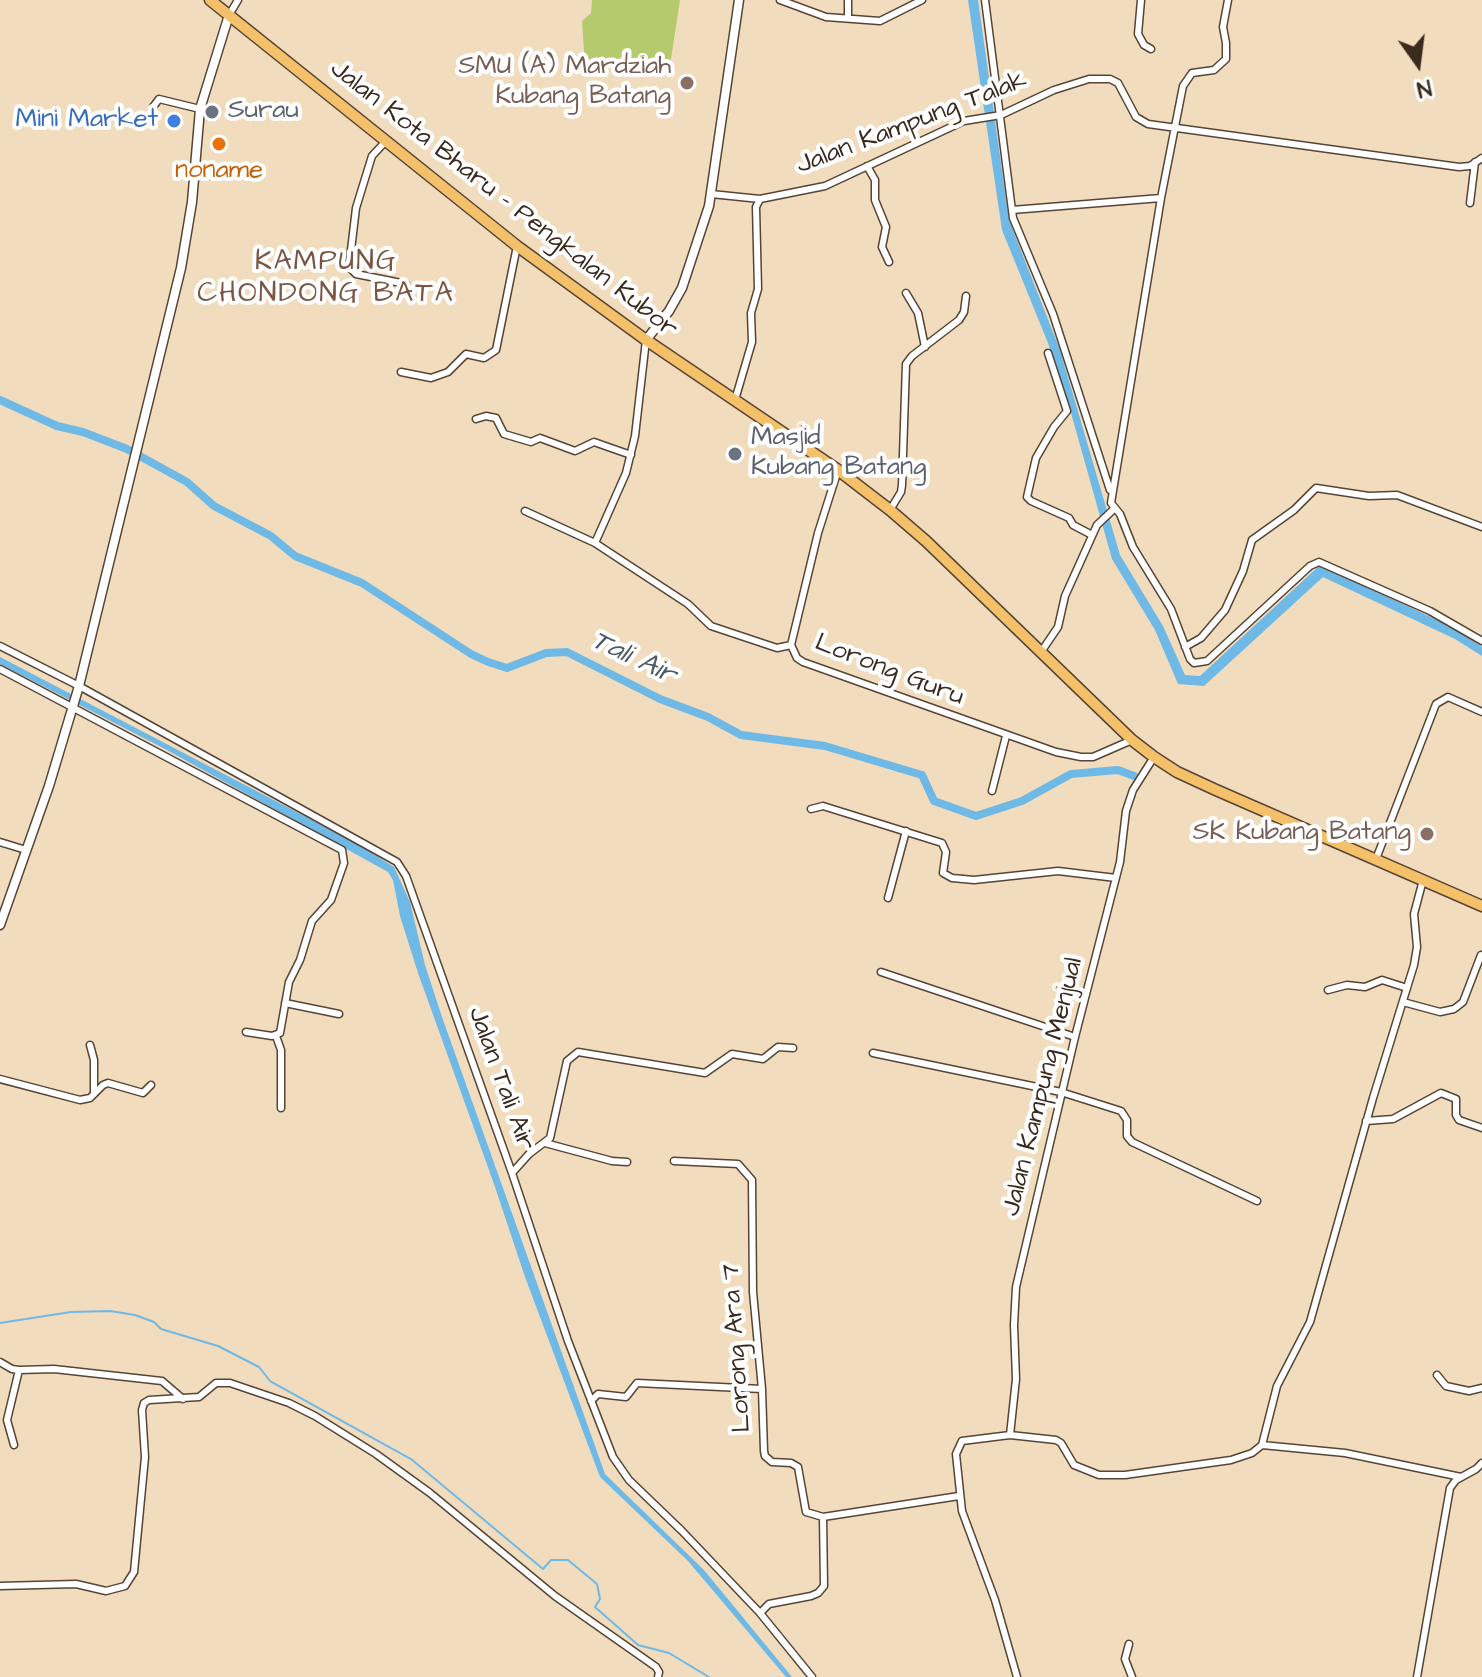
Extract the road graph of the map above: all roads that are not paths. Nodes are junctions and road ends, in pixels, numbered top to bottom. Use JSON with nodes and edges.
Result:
{"nodes":[{"id":1,"x":210,"y":0,"type":"edge"},
{"id":2,"x":238,"y":0,"type":"edge"},
{"id":3,"x":739,"y":0,"type":"edge"},
{"id":4,"x":780,"y":0,"type":"edge"},
{"id":5,"x":848,"y":0,"type":"edge"},
{"id":6,"x":922,"y":0,"type":"edge"},
{"id":7,"x":985,"y":0,"type":"edge"},
{"id":8,"x":1141,"y":0,"type":"edge"},
{"id":9,"x":1228,"y":0,"type":"edge"},
{"id":10,"x":229,"y":15,"type":"junction"},
{"id":11,"x":848,"y":18,"type":"junction"},
{"id":12,"x":1151,"y":49,"type":"dead end"},
{"id":13,"x":153,"y":107,"type":"dead end"},
{"id":14,"x":200,"y":109,"type":"junction"},
{"id":15,"x":999,"y":115,"type":"junction"},
{"id":16,"x":1175,"y":128,"type":"junction"},
{"id":17,"x":386,"y":141,"type":"junction"},
{"id":18,"x":1479,"y":160,"type":"edge"},
{"id":19,"x":867,"y":166,"type":"junction"},
{"id":20,"x":711,"y":194,"type":"junction"},
{"id":21,"x":1161,"y":198,"type":"junction"},
{"id":22,"x":760,"y":199,"type":"junction"},
{"id":23,"x":1470,"y":203,"type":"dead end"},
{"id":24,"x":1012,"y":210,"type":"junction"},
{"id":25,"x":517,"y":246,"type":"junction"},
{"id":26,"x":889,"y":262,"type":"dead end"},
{"id":27,"x":406,"y":284,"type":"dead end"},
{"id":28,"x":906,"y":293,"type":"dead end"},
{"id":29,"x":966,"y":296,"type":"dead end"},
{"id":30,"x":646,"y":340,"type":"junction"},
{"id":31,"x":925,"y":347,"type":"junction"},
{"id":32,"x":1048,"y":353,"type":"dead end"},
{"id":33,"x":401,"y":372,"type":"dead end"},
{"id":34,"x":735,"y":400,"type":"junction"},
{"id":35,"x":476,"y":419,"type":"dead end"},
{"id":36,"x":631,"y":455,"type":"junction"},
{"id":37,"x":838,"y":470,"type":"junction"},
{"id":38,"x":1111,"y":493,"type":"junction"},
{"id":39,"x":890,"y":510,"type":"junction"},
{"id":40,"x":1113,"y":510,"type":"junction"},
{"id":41,"x":525,"y":511,"type":"dead end"},
{"id":42,"x":1482,"y":527,"type":"edge"},
{"id":43,"x":1092,"y":535,"type":"junction"},
{"id":44,"x":595,"y":543,"type":"junction"},
{"id":45,"x":1482,"y":641,"type":"edge"},
{"id":46,"x":791,"y":645,"type":"junction"},
{"id":47,"x":0,"y":646,"type":"edge"},
{"id":48,"x":1185,"y":647,"type":"junction"},
{"id":49,"x":1041,"y":652,"type":"junction"},
{"id":50,"x":0,"y":669,"type":"edge"},
{"id":51,"x":78,"y":688,"type":"junction"},
{"id":52,"x":72,"y":708,"type":"junction"},
{"id":53,"x":1482,"y":712,"type":"edge"},
{"id":54,"x":1006,"y":736,"type":"junction"},
{"id":55,"x":1132,"y":740,"type":"junction"},
{"id":56,"x":1154,"y":757,"type":"junction"},
{"id":57,"x":992,"y":791,"type":"dead end"},
{"id":58,"x":811,"y":809,"type":"dead end"},
{"id":59,"x":906,"y":831,"type":"junction"},
{"id":60,"x":0,"y":842,"type":"edge"},
{"id":61,"x":26,"y":850,"type":"junction"},
{"id":62,"x":1376,"y":859,"type":"junction"},
{"id":63,"x":1116,"y":878,"type":"junction"},
{"id":64,"x":1423,"y":880,"type":"junction"},
{"id":65,"x":888,"y":898,"type":"dead end"},
{"id":66,"x":1482,"y":906,"type":"edge"},
{"id":67,"x":0,"y":925,"type":"edge"},
{"id":68,"x":1481,"y":955,"type":"edge"},
{"id":69,"x":881,"y":972,"type":"dead end"},
{"id":70,"x":1407,"y":988,"type":"junction"},
{"id":71,"x":1328,"y":990,"type":"dead end"},
{"id":72,"x":1403,"y":1002,"type":"junction"},
{"id":73,"x":285,"y":1003,"type":"junction"},
{"id":74,"x":339,"y":1014,"type":"dead end"},
{"id":75,"x":246,"y":1032,"type":"dead end"},
{"id":76,"x":276,"y":1036,"type":"junction"},
{"id":77,"x":1075,"y":1037,"type":"junction"},
{"id":78,"x":90,"y":1045,"type":"dead end"},
{"id":79,"x":793,"y":1048,"type":"dead end"},
{"id":80,"x":873,"y":1053,"type":"dead end"},
{"id":81,"x":0,"y":1079,"type":"edge"},
{"id":82,"x":151,"y":1085,"type":"dead end"},
{"id":83,"x":1061,"y":1092,"type":"junction"},
{"id":84,"x":94,"y":1094,"type":"junction"},
{"id":85,"x":281,"y":1108,"type":"dead end"},
{"id":86,"x":1366,"y":1121,"type":"junction"},
{"id":87,"x":1482,"y":1128,"type":"edge"},
{"id":88,"x":545,"y":1143,"type":"junction"},
{"id":89,"x":674,"y":1161,"type":"dead end"},
{"id":90,"x":627,"y":1162,"type":"dead end"},
{"id":91,"x":512,"y":1173,"type":"junction"},
{"id":92,"x":1257,"y":1201,"type":"dead end"},
{"id":93,"x":0,"y":1362,"type":"edge"},
{"id":94,"x":19,"y":1370,"type":"junction"},
{"id":95,"x":1437,"y":1375,"type":"dead end"},
{"id":96,"x":1482,"y":1388,"type":"edge"},
{"id":97,"x":762,"y":1389,"type":"junction"},
{"id":98,"x":183,"y":1399,"type":"junction"},
{"id":99,"x":591,"y":1401,"type":"junction"},
{"id":100,"x":1010,"y":1435,"type":"junction"},
{"id":101,"x":14,"y":1445,"type":"dead end"},
{"id":102,"x":1262,"y":1445,"type":"junction"},
{"id":103,"x":1482,"y":1463,"type":"edge"},
{"id":104,"x":1461,"y":1477,"type":"junction"},
{"id":105,"x":959,"y":1496,"type":"junction"},
{"id":106,"x":823,"y":1517,"type":"junction"},
{"id":107,"x":0,"y":1586,"type":"edge"},
{"id":108,"x":760,"y":1613,"type":"junction"},
{"id":109,"x":1129,"y":1644,"type":"dead end"},
{"id":110,"x":658,"y":1677,"type":"edge"},
{"id":111,"x":812,"y":1677,"type":"edge"},
{"id":112,"x":1017,"y":1677,"type":"edge"},
{"id":113,"x":1132,"y":1677,"type":"edge"},
{"id":114,"x":1417,"y":1677,"type":"edge"}],
"edges":[{"from":1,"to":10,"type":"main road","name":"Jalan Kota Bharu - Pengkalan Kubor"},
{"from":2,"to":10,"type":"street"},
{"from":3,"to":20,"type":"street"},
{"from":4,"to":11,"type":"street"},
{"from":5,"to":11,"type":"street"},
{"from":6,"to":11,"type":"street"},
{"from":7,"to":15,"type":"street"},
{"from":8,"to":12,"type":"street"},
{"from":9,"to":16,"type":"street"},
{"from":10,"to":14,"type":"street"},
{"from":10,"to":17,"type":"main road","name":"Jalan Kota Bharu - Pengkalan Kubor"},
{"from":13,"to":14,"type":"street"},
{"from":14,"to":51,"type":"street"},
{"from":15,"to":16,"type":"street","name":"Jalan Kampung Talak"},
{"from":15,"to":19,"type":"street","name":"Jalan Kampung Talak"},
{"from":15,"to":24,"type":"street"},
{"from":16,"to":18,"type":"street","name":"Jalan Kampung Talak"},
{"from":16,"to":21,"type":"street"},
{"from":17,"to":25,"type":"main road","name":"Jalan Kota Bharu - Pengkalan Kubor"},
{"from":17,"to":27,"type":"street"},
{"from":18,"to":23,"type":"street"},
{"from":19,"to":22,"type":"street","name":"Jalan Kampung Talak"},
{"from":19,"to":26,"type":"street"},
{"from":20,"to":22,"type":"street","name":"Jalan Kampung Talak"},
{"from":20,"to":30,"type":"street"},
{"from":21,"to":24,"type":"street"},
{"from":21,"to":38,"type":"street"},
{"from":22,"to":34,"type":"street"},
{"from":24,"to":38,"type":"street"},
{"from":25,"to":30,"type":"main road","name":"Jalan Kota Bharu - Pengkalan Kubor"},
{"from":25,"to":33,"type":"street"},
{"from":28,"to":31,"type":"street"},
{"from":29,"to":31,"type":"street"},
{"from":30,"to":34,"type":"main road","name":"Jalan Kota Bharu - Pengkalan Kubor"},
{"from":30,"to":36,"type":"street"},
{"from":31,"to":39,"type":"street"},
{"from":32,"to":43,"type":"street"},
{"from":34,"to":37,"type":"main road","name":"Jalan Kota Bharu - Pengkalan Kubor"},
{"from":35,"to":36,"type":"street"},
{"from":36,"to":44,"type":"street"},
{"from":37,"to":39,"type":"main road","name":"Jalan Kota Bharu - Pengkalan Kubor"},
{"from":37,"to":46,"type":"street"},
{"from":38,"to":40,"type":"street"},
{"from":39,"to":49,"type":"main road","name":"Jalan Kota Bharu - Pengkalan Kubor"},
{"from":40,"to":43,"type":"street"},
{"from":40,"to":48,"type":"street"},
{"from":41,"to":44,"type":"street","name":"Lorong Guru"},
{"from":42,"to":48,"type":"street"},
{"from":43,"to":49,"type":"street"},
{"from":44,"to":46,"type":"street","name":"Lorong Guru"},
{"from":45,"to":48,"type":"street"},
{"from":46,"to":54,"type":"street","name":"Lorong Guru"},
{"from":47,"to":51,"type":"street","name":"Jalan Tali Air"},
{"from":49,"to":55,"type":"main road","name":"Jalan Kota Bharu - Pengkalan Kubor"},
{"from":50,"to":52,"type":"street"},
{"from":51,"to":52,"type":"street"},
{"from":51,"to":91,"type":"street","name":"Jalan Tali Air"},
{"from":52,"to":61,"type":"street"},
{"from":52,"to":73,"type":"street"},
{"from":53,"to":62,"type":"street"},
{"from":54,"to":55,"type":"street","name":"Lorong Guru"},
{"from":54,"to":57,"type":"street"},
{"from":55,"to":56,"type":"main road","name":"Jalan Kota Bharu - Pengkalan Kubor"},
{"from":56,"to":62,"type":"main road","name":"Jalan Kota Bharu - Pengkalan Kubor"},
{"from":56,"to":63,"type":"street","name":"Jalan Kampung Menjual"},
{"from":58,"to":59,"type":"street"},
{"from":59,"to":63,"type":"street"},
{"from":59,"to":65,"type":"street"},
{"from":60,"to":61,"type":"street"},
{"from":61,"to":67,"type":"street"},
{"from":62,"to":64,"type":"main road","name":"Jalan Kota Bharu - Pengkalan Kubor"},
{"from":63,"to":77,"type":"street","name":"Jalan Kampung Menjual"},
{"from":64,"to":66,"type":"main road","name":"Jalan Kota Bharu - Pengkalan Kubor"},
{"from":64,"to":70,"type":"street"},
{"from":68,"to":72,"type":"street"},
{"from":69,"to":77,"type":"street"},
{"from":70,"to":71,"type":"street"},
{"from":70,"to":72,"type":"street"},
{"from":72,"to":86,"type":"street"},
{"from":73,"to":74,"type":"street"},
{"from":73,"to":76,"type":"street"},
{"from":75,"to":76,"type":"street"},
{"from":76,"to":85,"type":"street"},
{"from":77,"to":83,"type":"street","name":"Jalan Kampung Menjual"},
{"from":78,"to":84,"type":"street"},
{"from":79,"to":88,"type":"street"},
{"from":80,"to":83,"type":"street"},
{"from":81,"to":84,"type":"street"},
{"from":82,"to":84,"type":"street"},
{"from":83,"to":92,"type":"street"},
{"from":83,"to":100,"type":"street","name":"Jalan Kampung Menjual"},
{"from":86,"to":87,"type":"street"},
{"from":86,"to":102,"type":"street"},
{"from":88,"to":90,"type":"street"},
{"from":88,"to":91,"type":"street"},
{"from":89,"to":97,"type":"street","name":"Lorong Ara 7"},
{"from":91,"to":99,"type":"street","name":"Jalan Tali Air"},
{"from":93,"to":94,"type":"street"},
{"from":94,"to":98,"type":"street"},
{"from":94,"to":101,"type":"street"},
{"from":95,"to":96,"type":"street"},
{"from":97,"to":99,"type":"street"},
{"from":97,"to":106,"type":"street","name":"Lorong Ara 7"},
{"from":98,"to":107,"type":"street"},
{"from":98,"to":110,"type":"street"},
{"from":99,"to":108,"type":"street","name":"Jalan Tali Air"},
{"from":100,"to":102,"type":"street"},
{"from":100,"to":105,"type":"street"},
{"from":102,"to":104,"type":"street"},
{"from":103,"to":104,"type":"street"},
{"from":104,"to":114,"type":"street"},
{"from":105,"to":106,"type":"street"},
{"from":105,"to":112,"type":"street"},
{"from":106,"to":108,"type":"street"},
{"from":108,"to":111,"type":"street","name":"Jalan Tali Air"},
{"from":109,"to":113,"type":"street"}]}
